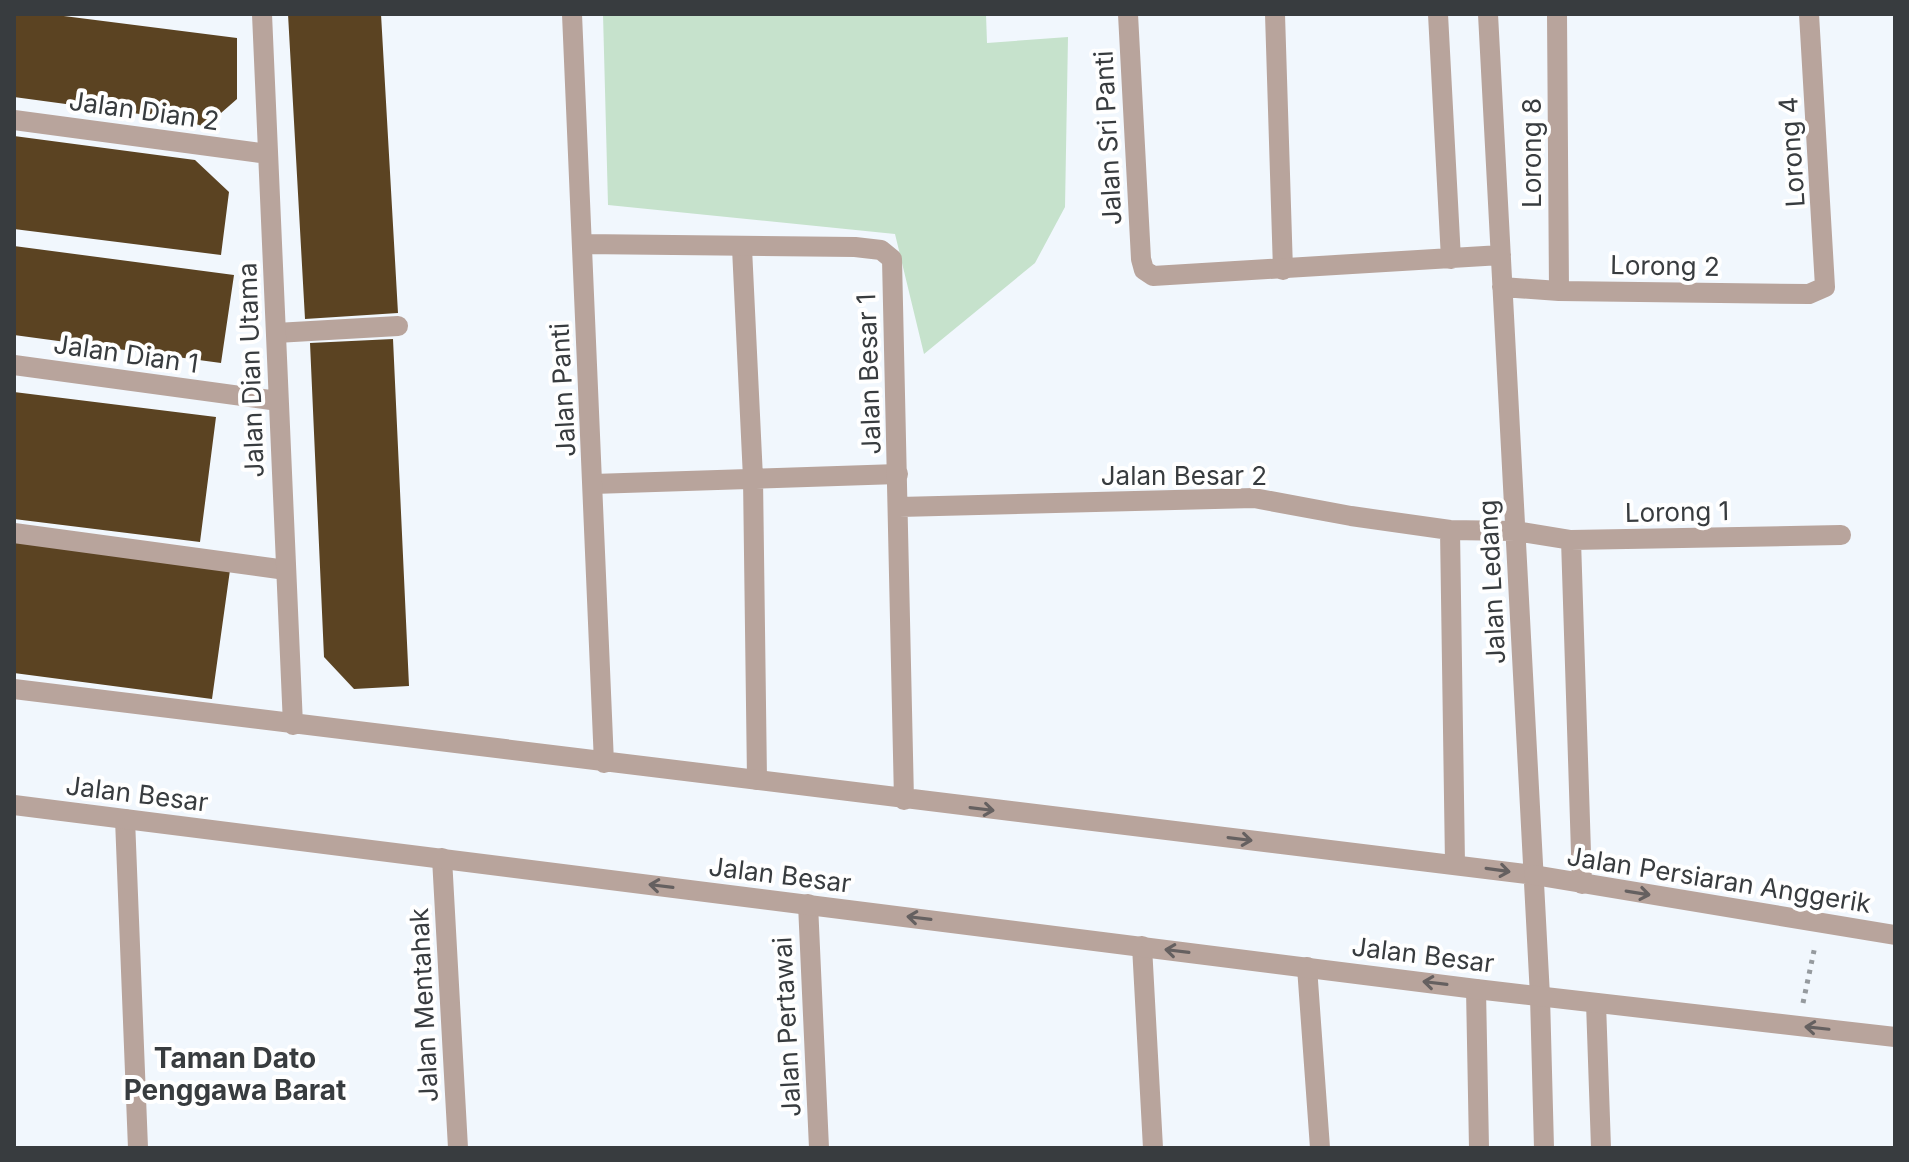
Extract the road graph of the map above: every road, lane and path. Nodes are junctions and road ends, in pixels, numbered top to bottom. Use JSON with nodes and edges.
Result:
{"nodes":[{"id":1,"x":262,"y":14,"type":"edge"},
{"id":2,"x":572,"y":14,"type":"edge"},
{"id":3,"x":1128,"y":14,"type":"edge"},
{"id":4,"x":1275,"y":14,"type":"edge"},
{"id":5,"x":1438,"y":14,"type":"edge"},
{"id":6,"x":1488,"y":14,"type":"edge"},
{"id":7,"x":1557,"y":14,"type":"edge"},
{"id":8,"x":1809,"y":14,"type":"edge"},
{"id":9,"x":14,"y":120,"type":"edge"},
{"id":10,"x":268,"y":154,"type":"junction"},
{"id":11,"x":583,"y":244,"type":"junction"},
{"id":12,"x":742,"y":248,"type":"junction"},
{"id":13,"x":1501,"y":255,"type":"junction"},
{"id":14,"x":1451,"y":259,"type":"junction"},
{"id":15,"x":1283,"y":270,"type":"junction"},
{"id":16,"x":1502,"y":287,"type":"junction"},
{"id":17,"x":1825,"y":287,"type":"joint"},
{"id":18,"x":1559,"y":291,"type":"junction"},
{"id":19,"x":398,"y":326,"type":"dead end"},
{"id":20,"x":276,"y":333,"type":"junction"},
{"id":21,"x":14,"y":365,"type":"edge"},
{"id":22,"x":278,"y":401,"type":"junction"},
{"id":23,"x":898,"y":474,"type":"junction"},
{"id":24,"x":753,"y":478,"type":"junction"},
{"id":25,"x":593,"y":484,"type":"junction"},
{"id":26,"x":899,"y":507,"type":"junction"},
{"id":27,"x":1450,"y":530,"type":"junction"},
{"id":28,"x":1515,"y":531,"type":"junction"},
{"id":29,"x":14,"y":533,"type":"edge"},
{"id":30,"x":1841,"y":535,"type":"dead end"},
{"id":31,"x":1571,"y":540,"type":"junction"},
{"id":32,"x":286,"y":570,"type":"junction"},
{"id":33,"x":14,"y":689,"type":"edge"},
{"id":34,"x":293,"y":725,"type":"junction"},
{"id":35,"x":604,"y":763,"type":"junction"},
{"id":36,"x":757,"y":780,"type":"junction"},
{"id":37,"x":904,"y":800,"type":"junction"},
{"id":38,"x":14,"y":805,"type":"edge"},
{"id":39,"x":125,"y":819,"type":"junction"},
{"id":40,"x":442,"y":858,"type":"junction"},
{"id":41,"x":1455,"y":864,"type":"junction"},
{"id":42,"x":1534,"y":875,"type":"junction"},
{"id":43,"x":1582,"y":884,"type":"junction"},
{"id":44,"x":808,"y":904,"type":"junction"},
{"id":45,"x":1820,"y":921,"type":"junction"},
{"id":46,"x":1895,"y":935,"type":"edge"},
{"id":47,"x":1142,"y":946,"type":"junction"},
{"id":48,"x":1307,"y":967,"type":"junction"},
{"id":49,"x":1476,"y":989,"type":"junction"},
{"id":50,"x":1540,"y":996,"type":"junction"},
{"id":51,"x":1596,"y":1003,"type":"junction"},
{"id":52,"x":1799,"y":1026,"type":"junction"},
{"id":53,"x":1895,"y":1037,"type":"edge"},
{"id":54,"x":138,"y":1148,"type":"edge"},
{"id":55,"x":458,"y":1148,"type":"edge"},
{"id":56,"x":819,"y":1148,"type":"edge"},
{"id":57,"x":1153,"y":1148,"type":"edge"},
{"id":58,"x":1320,"y":1148,"type":"edge"},
{"id":59,"x":1479,"y":1148,"type":"edge"},
{"id":60,"x":1544,"y":1148,"type":"edge"},
{"id":61,"x":1601,"y":1148,"type":"edge"}],
"edges":[{"from":1,"to":10,"type":"street","name":"Jalan Dian Utama"},
{"from":2,"to":11,"type":"street","name":"Jalan Panti"},
{"from":3,"to":15,"type":"street","name":"Jalan Sri Panti"},
{"from":4,"to":15,"type":"street"},
{"from":5,"to":14,"type":"street"},
{"from":6,"to":13,"type":"street","name":"Jalan Ledang"},
{"from":7,"to":18,"type":"street","name":"Lorong 8"},
{"from":8,"to":17,"type":"street","name":"Lorong 4"},
{"from":9,"to":10,"type":"street","name":"Jalan Dian 2"},
{"from":10,"to":20,"type":"street","name":"Jalan Dian Utama"},
{"from":11,"to":12,"type":"street","name":"Jalan Besar 1"},
{"from":11,"to":25,"type":"street","name":"Jalan Panti"},
{"from":12,"to":23,"type":"street","name":"Jalan Besar 1"},
{"from":12,"to":24,"type":"street"},
{"from":13,"to":14,"type":"street"},
{"from":13,"to":16,"type":"street","name":"Jalan Ledang"},
{"from":14,"to":15,"type":"street"},
{"from":16,"to":18,"type":"street","name":"Lorong 2"},
{"from":16,"to":28,"type":"street","name":"Jalan Ledang"},
{"from":17,"to":18,"type":"street","name":"Lorong 2"},
{"from":19,"to":20,"type":"street"},
{"from":20,"to":22,"type":"street","name":"Jalan Dian Utama"},
{"from":21,"to":22,"type":"street","name":"Jalan Dian 1"},
{"from":22,"to":32,"type":"street","name":"Jalan Dian Utama"},
{"from":23,"to":24,"type":"street"},
{"from":23,"to":26,"type":"street","name":"Jalan Besar 1"},
{"from":24,"to":25,"type":"street"},
{"from":24,"to":36,"type":"street"},
{"from":25,"to":35,"type":"street","name":"Jalan Panti"},
{"from":26,"to":27,"type":"street","name":"Jalan Besar 2"},
{"from":26,"to":37,"type":"street","name":"Jalan Besar 1"},
{"from":27,"to":28,"type":"street","name":"Jalan Besar 2"},
{"from":27,"to":41,"type":"street"},
{"from":28,"to":31,"type":"street","name":"Lorong 1"},
{"from":28,"to":42,"type":"street","name":"Jalan Ledang"},
{"from":29,"to":32,"type":"street"},
{"from":30,"to":31,"type":"street","name":"Lorong 1"},
{"from":31,"to":43,"type":"street"},
{"from":32,"to":34,"type":"street","name":"Jalan Dian Utama"},
{"from":33,"to":34,"type":"street"},
{"from":34,"to":35,"type":"street"},
{"from":35,"to":36,"type":"street"},
{"from":36,"to":37,"type":"street"},
{"from":37,"to":41,"type":"street","one_way":true},
{"from":38,"to":39,"type":"street","name":"Jalan Besar"},
{"from":39,"to":40,"type":"street","name":"Jalan Besar"},
{"from":39,"to":54,"type":"street"},
{"from":44,"to":40,"type":"street","name":"Jalan Besar","one_way":true},
{"from":40,"to":55,"type":"street","name":"Jalan Mentahak"},
{"from":41,"to":42,"type":"street","one_way":true},
{"from":42,"to":43,"type":"street","name":"Jalan Persiaran Anggerik"},
{"from":42,"to":50,"type":"street","name":"Jalan Ledang"},
{"from":43,"to":45,"type":"street","name":"Jalan Persiaran Anggerik","one_way":true},
{"from":47,"to":44,"type":"street","name":"Jalan Besar","one_way":true},
{"from":44,"to":56,"type":"street","name":"Jalan Pertawai"},
{"from":45,"to":46,"type":"street","name":"Jalan Persiaran Anggerik"},
{"from":45,"to":52,"type":"path"},
{"from":48,"to":47,"type":"street","name":"Jalan Besar","one_way":true},
{"from":47,"to":57,"type":"street"},
{"from":49,"to":48,"type":"street","name":"Jalan Besar","one_way":true},
{"from":48,"to":58,"type":"street"},
{"from":49,"to":50,"type":"street","name":"Jalan Besar"},
{"from":49,"to":59,"type":"street"},
{"from":50,"to":51,"type":"street"},
{"from":50,"to":60,"type":"street","name":"Jalan Ledang"},
{"from":51,"to":52,"type":"street"},
{"from":51,"to":61,"type":"street"},
{"from":53,"to":52,"type":"street","one_way":true}]}
